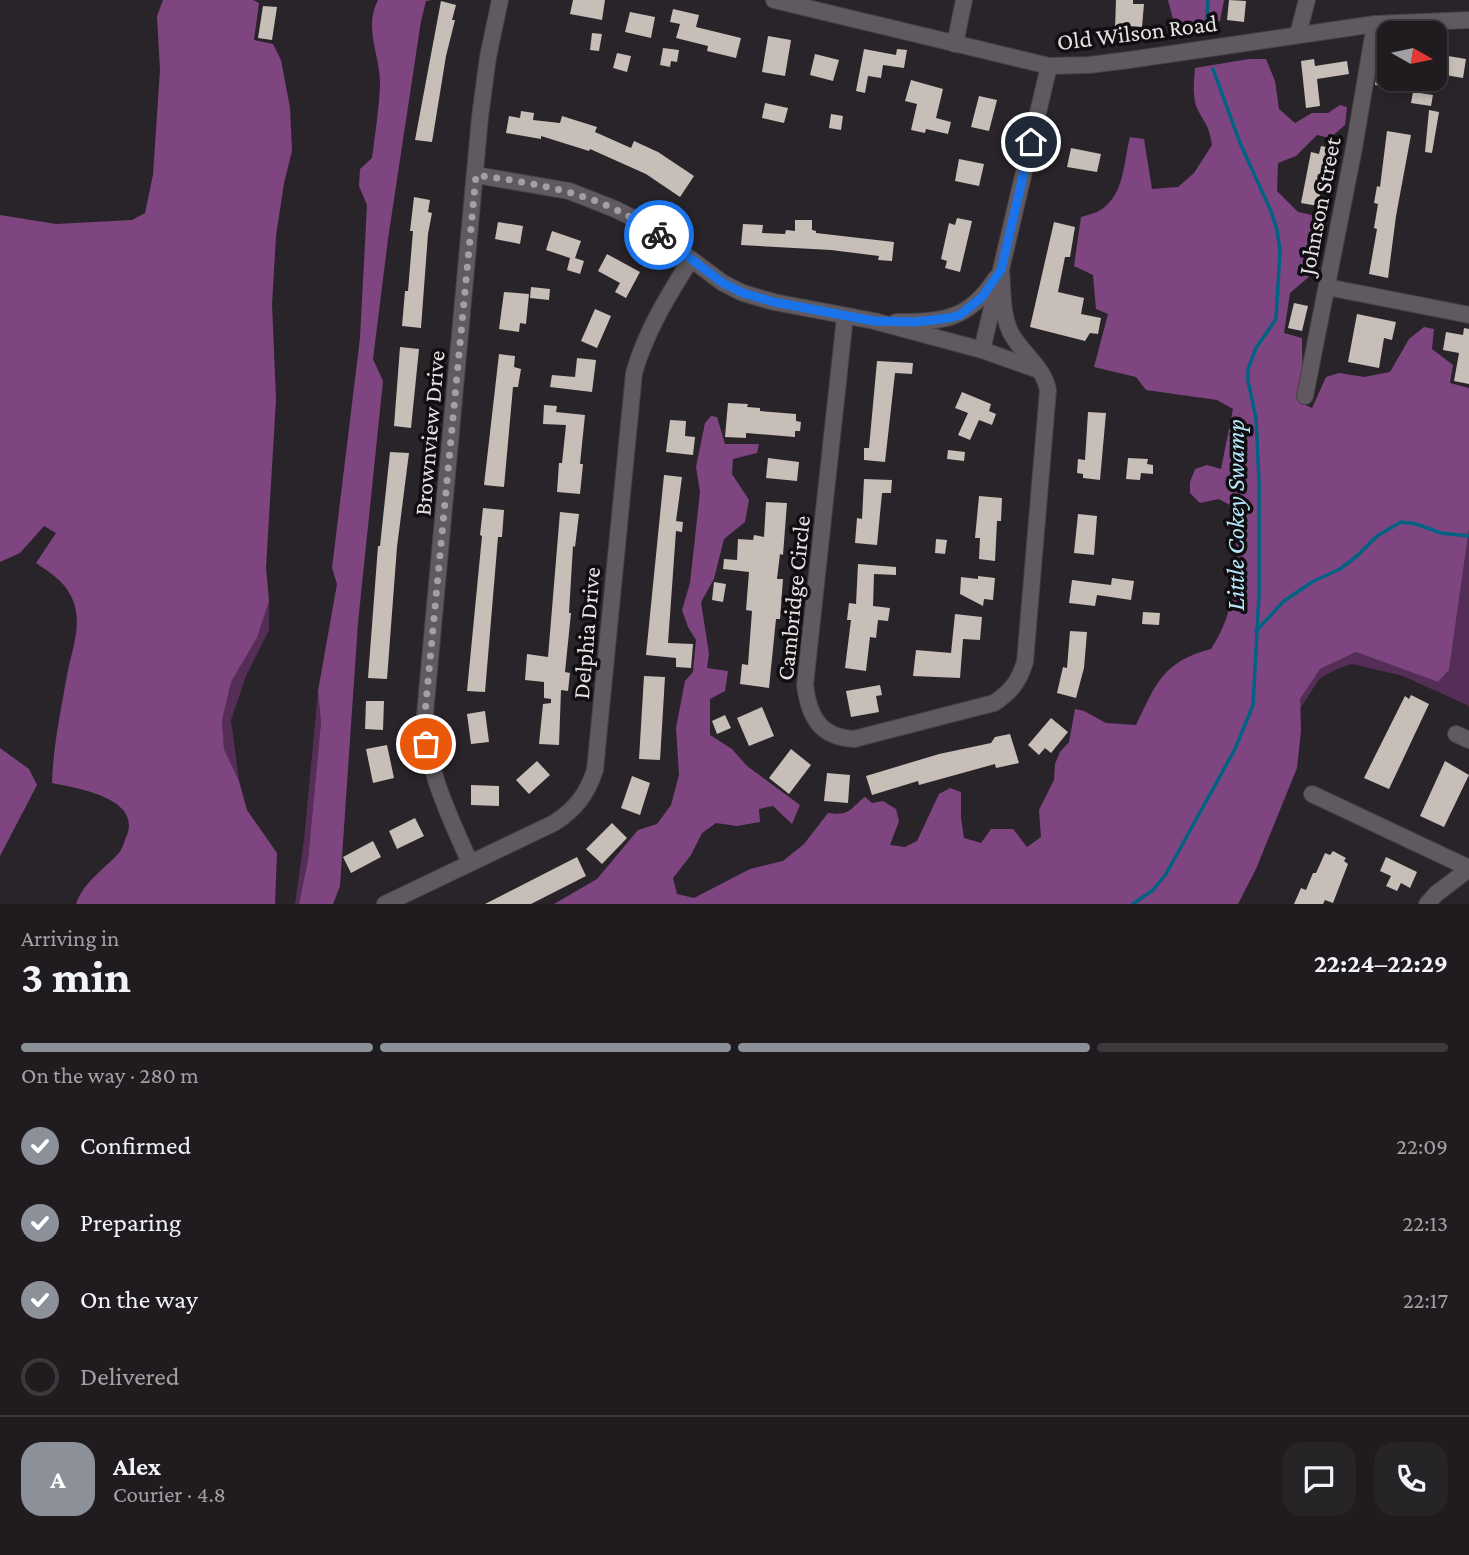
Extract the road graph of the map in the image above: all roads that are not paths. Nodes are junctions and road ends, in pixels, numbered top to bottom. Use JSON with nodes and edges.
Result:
{"nodes":[{"id":1,"x":500,"y":0,"type":"edge"},
{"id":2,"x":774,"y":0,"type":"edge"},
{"id":3,"x":964,"y":0,"type":"edge"},
{"id":4,"x":1307,"y":0,"type":"edge"},
{"id":5,"x":1469,"y":20,"type":"edge"},
{"id":6,"x":1375,"y":24,"type":"junction"},
{"id":7,"x":1298,"y":34,"type":"junction"},
{"id":8,"x":955,"y":44,"type":"junction"},
{"id":9,"x":1049,"y":66,"type":"junction"},
{"id":10,"x":476,"y":175,"type":"junction"},
{"id":11,"x":691,"y":259,"type":"junction"},
{"id":12,"x":1001,"y":270,"type":"junction"},
{"id":13,"x":1326,"y":287,"type":"junction"},
{"id":14,"x":1469,"y":315,"type":"edge"},
{"id":15,"x":845,"y":317,"type":"junction"},
{"id":16,"x":874,"y":321,"type":"junction"},
{"id":17,"x":982,"y":349,"type":"junction"},
{"id":18,"x":1038,"y":370,"type":"junction"},
{"id":19,"x":1305,"y":396,"type":"dead end"},
{"id":20,"x":1312,"y":794,"type":"dead end"},
{"id":21,"x":470,"y":863,"type":"junction"},
{"id":22,"x":1469,"y":868,"type":"edge"},
{"id":23,"x":385,"y":904,"type":"edge"},
{"id":24,"x":1427,"y":904,"type":"edge"}],
"edges":[{"from":1,"to":10,"type":"street","name":"Brownview Drive"},
{"from":2,"to":8,"type":"street","name":"Old Wilson Road"},
{"from":3,"to":8,"type":"street"},
{"from":4,"to":7,"type":"street"},
{"from":5,"to":6,"type":"street","name":"Old Wilson Road"},
{"from":6,"to":7,"type":"street","name":"Old Wilson Road"},
{"from":6,"to":13,"type":"street","name":"Johnson Street"},
{"from":7,"to":9,"type":"street","name":"Old Wilson Road"},
{"from":8,"to":9,"type":"street","name":"Old Wilson Road"},
{"from":9,"to":12,"type":"street"},
{"from":10,"to":11,"type":"street"},
{"from":10,"to":21,"type":"street","name":"Brownview Drive"},
{"from":11,"to":15,"type":"street"},
{"from":11,"to":21,"type":"street","name":"Delphia Drive"},
{"from":12,"to":16,"type":"street"},
{"from":12,"to":17,"type":"street"},
{"from":12,"to":18,"type":"street"},
{"from":13,"to":14,"type":"street"},
{"from":13,"to":19,"type":"street","name":"Johnson Street"},
{"from":15,"to":16,"type":"street"},
{"from":15,"to":18,"type":"street","name":"Cambridge Circle"},
{"from":16,"to":17,"type":"street"},
{"from":17,"to":18,"type":"street"},
{"from":20,"to":22,"type":"street"},
{"from":21,"to":23,"type":"street","name":"Delphia Drive"},
{"from":22,"to":24,"type":"street"}]}
